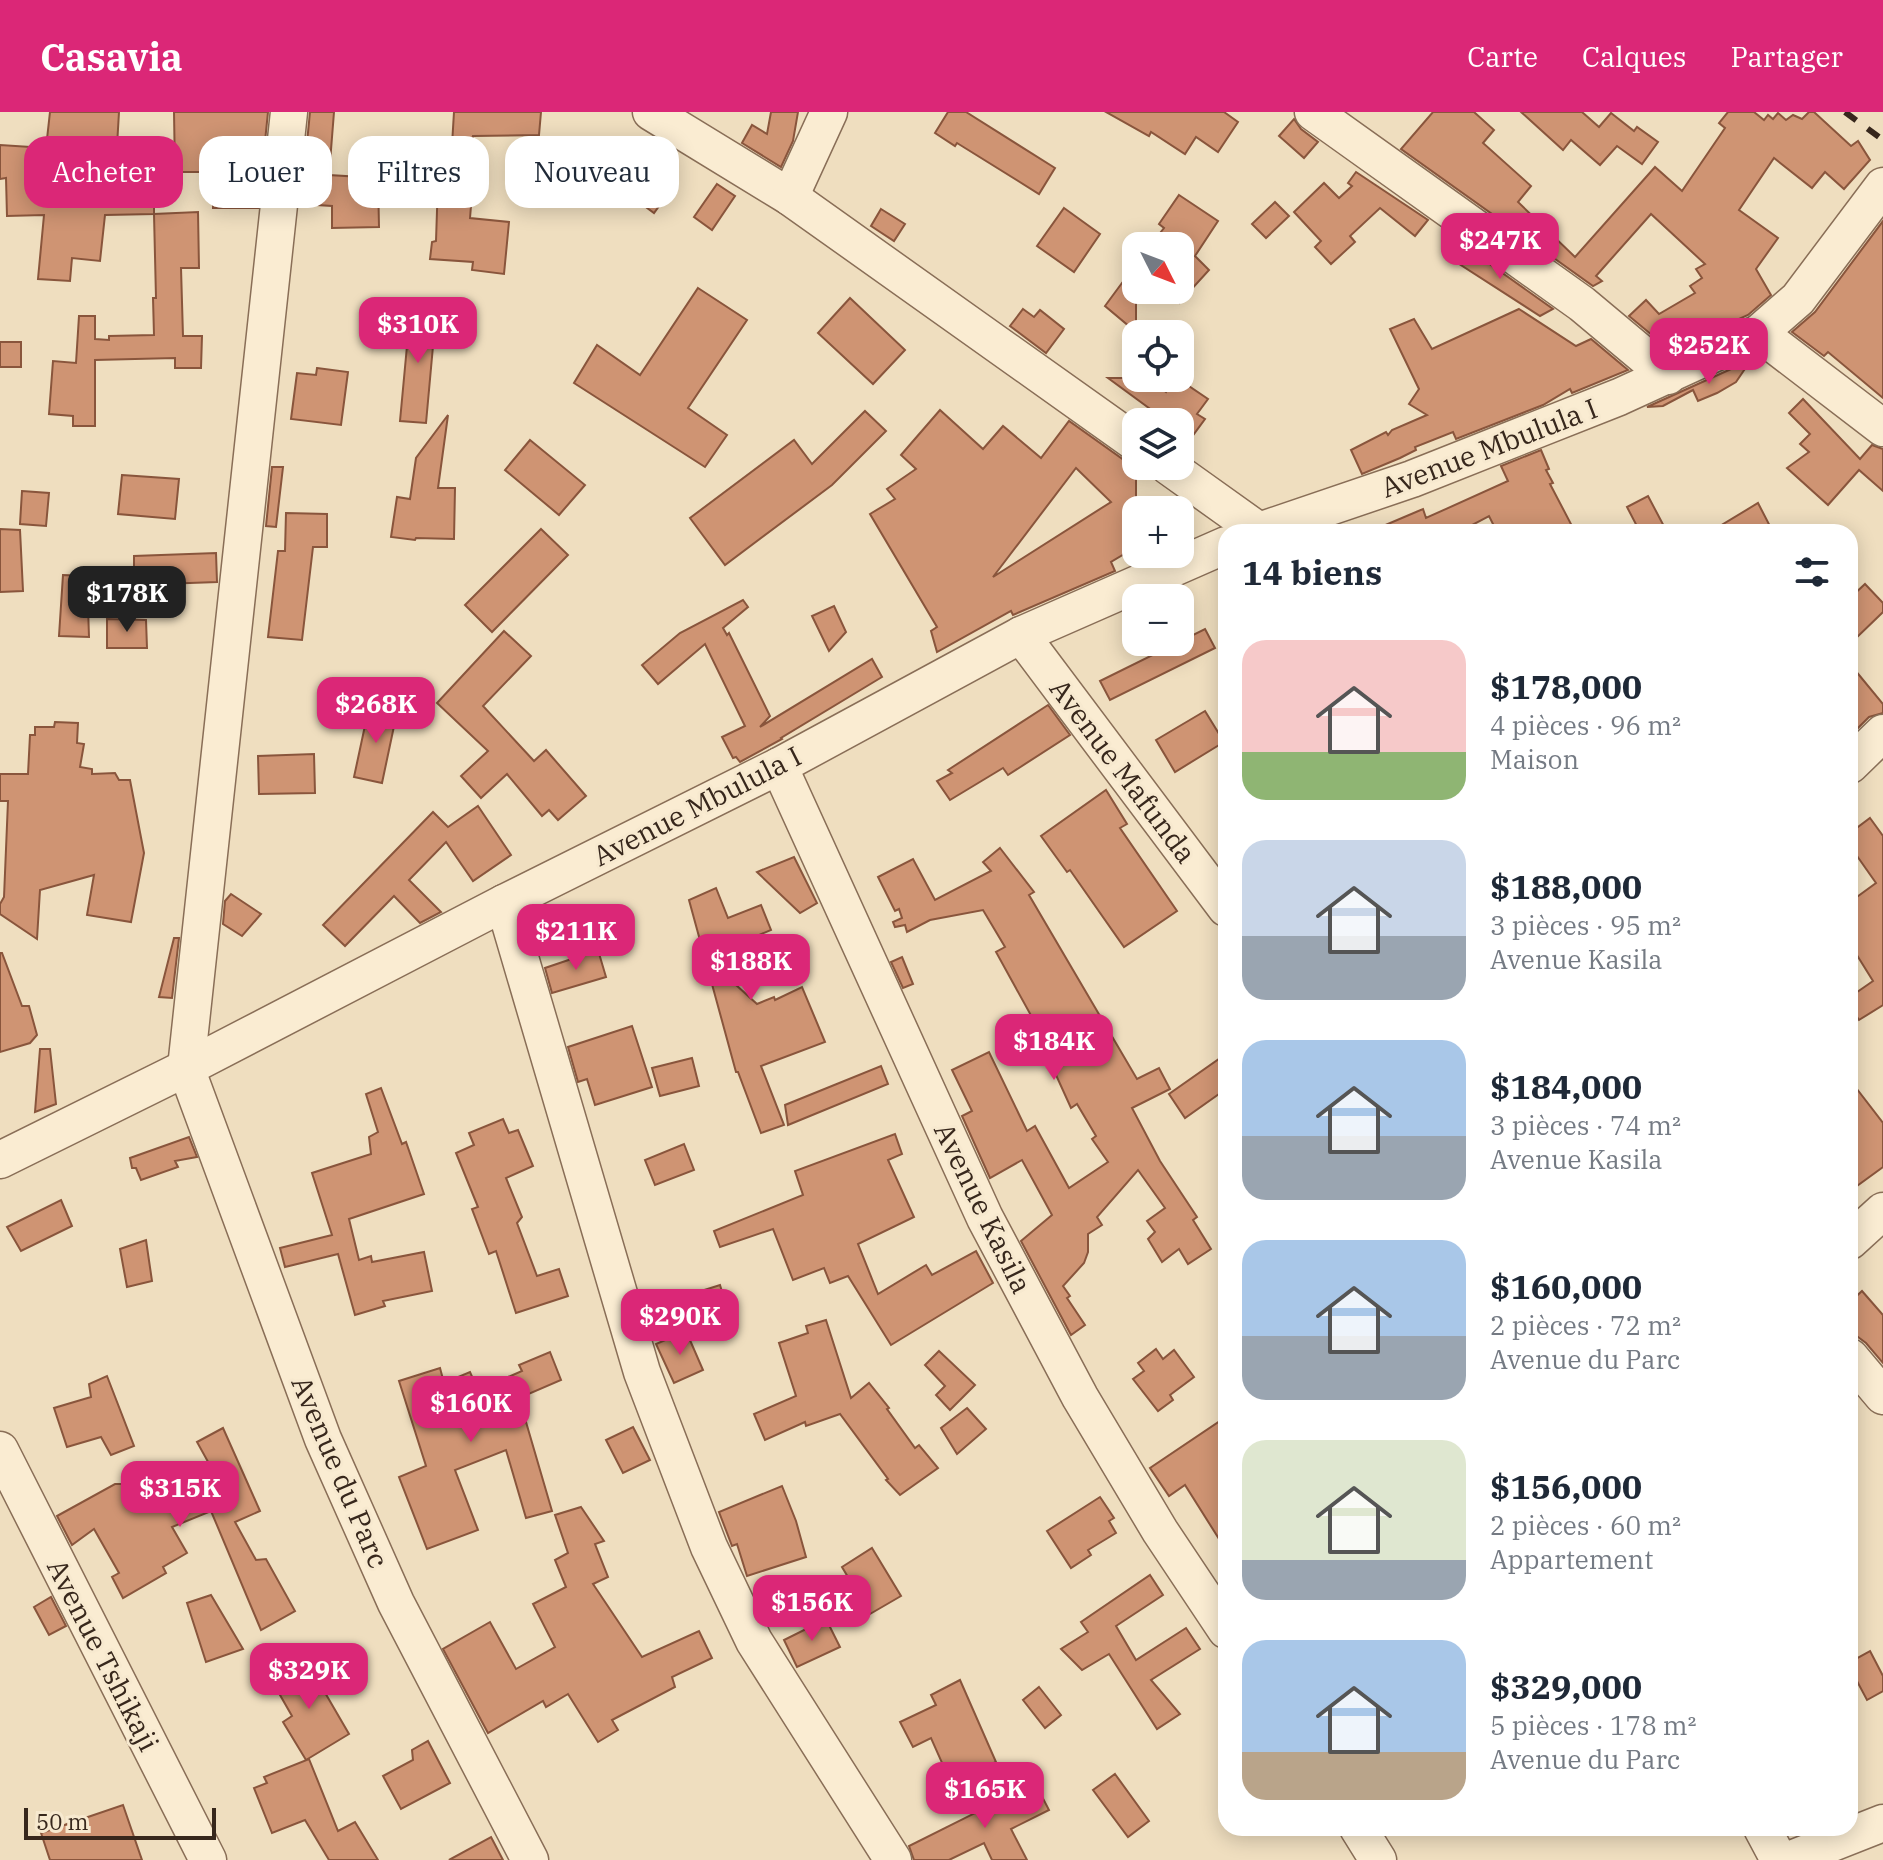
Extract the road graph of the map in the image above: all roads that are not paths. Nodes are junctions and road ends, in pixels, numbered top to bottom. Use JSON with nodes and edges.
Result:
{"nodes":[{"id":1,"x":289,"y":112,"type":"edge"},
{"id":2,"x":651,"y":112,"type":"edge"},
{"id":3,"x":829,"y":112,"type":"edge"},
{"id":4,"x":1313,"y":112,"type":"edge"},
{"id":5,"x":1883,"y":186,"type":"edge"},
{"id":6,"x":790,"y":197,"type":"junction"},
{"id":7,"x":1759,"y":333,"type":"junction"},
{"id":8,"x":1668,"y":376,"type":"junction"},
{"id":9,"x":1883,"y":428,"type":"edge"},
{"id":10,"x":1122,"y":433,"type":"edge"},
{"id":11,"x":1187,"y":480,"type":"edge"},
{"id":12,"x":1248,"y":524,"type":"edge"},
{"id":13,"x":1279,"y":524,"type":"edge"},
{"id":14,"x":1218,"y":549,"type":"edge"},
{"id":15,"x":1021,"y":635,"type":"junction"},
{"id":16,"x":1883,"y":733,"type":"edge"},
{"id":17,"x":1858,"y":757,"type":"edge"},
{"id":18,"x":779,"y":766,"type":"junction"},
{"id":19,"x":1218,"y":897,"type":"edge"},
{"id":20,"x":504,"y":903,"type":"junction"},
{"id":21,"x":186,"y":1068,"type":"junction"},
{"id":22,"x":0,"y":1160,"type":"edge"},
{"id":23,"x":1858,"y":1366,"type":"edge"},
{"id":24,"x":1883,"y":1396,"type":"edge"},
{"id":25,"x":0,"y":1450,"type":"edge"},
{"id":26,"x":1218,"y":1618,"type":"edge"},
{"id":27,"x":1883,"y":1823,"type":"edge"},
{"id":28,"x":1858,"y":1833,"type":"edge"},
{"id":29,"x":1766,"y":1836,"type":"edge"},
{"id":30,"x":1850,"y":1836,"type":"edge"},
{"id":31,"x":208,"y":1860,"type":"edge"},
{"id":32,"x":530,"y":1860,"type":"edge"},
{"id":33,"x":893,"y":1860,"type":"edge"},
{"id":34,"x":1779,"y":1860,"type":"edge"},
{"id":35,"x":1789,"y":1860,"type":"edge"}],
"edges":[{"from":1,"to":21,"type":"street"},
{"from":2,"to":6,"type":"street"},
{"from":3,"to":6,"type":"street"},
{"from":4,"to":8,"type":"street"},
{"from":5,"to":7,"type":"street","name":"Avenue Mbulula I"},
{"from":6,"to":10,"type":"street"},
{"from":7,"to":8,"type":"street","name":"Avenue Mbulula I"},
{"from":7,"to":9,"type":"street"},
{"from":8,"to":13,"type":"street","name":"Avenue Mbulula I"},
{"from":11,"to":12,"type":"street"},
{"from":14,"to":15,"type":"street","name":"Avenue Mbulula I"},
{"from":15,"to":18,"type":"street","name":"Avenue Mbulula I"},
{"from":15,"to":19,"type":"street","name":"Avenue Mafunda"},
{"from":16,"to":17,"type":"street"},
{"from":18,"to":20,"type":"street","name":"Avenue Mbulula I"},
{"from":18,"to":26,"type":"street","name":"Avenue Kasila"},
{"from":20,"to":21,"type":"street","name":"Avenue Mbulula I"},
{"from":20,"to":33,"type":"street"},
{"from":21,"to":22,"type":"street","name":"Avenue Mbulula I"},
{"from":21,"to":32,"type":"street","name":"Avenue du Parc"},
{"from":23,"to":24,"type":"street"},
{"from":25,"to":31,"type":"street","name":"Avenue Tshikaji"},
{"from":27,"to":28,"type":"street"},
{"from":29,"to":34,"type":"street"},
{"from":30,"to":35,"type":"street"}]}
